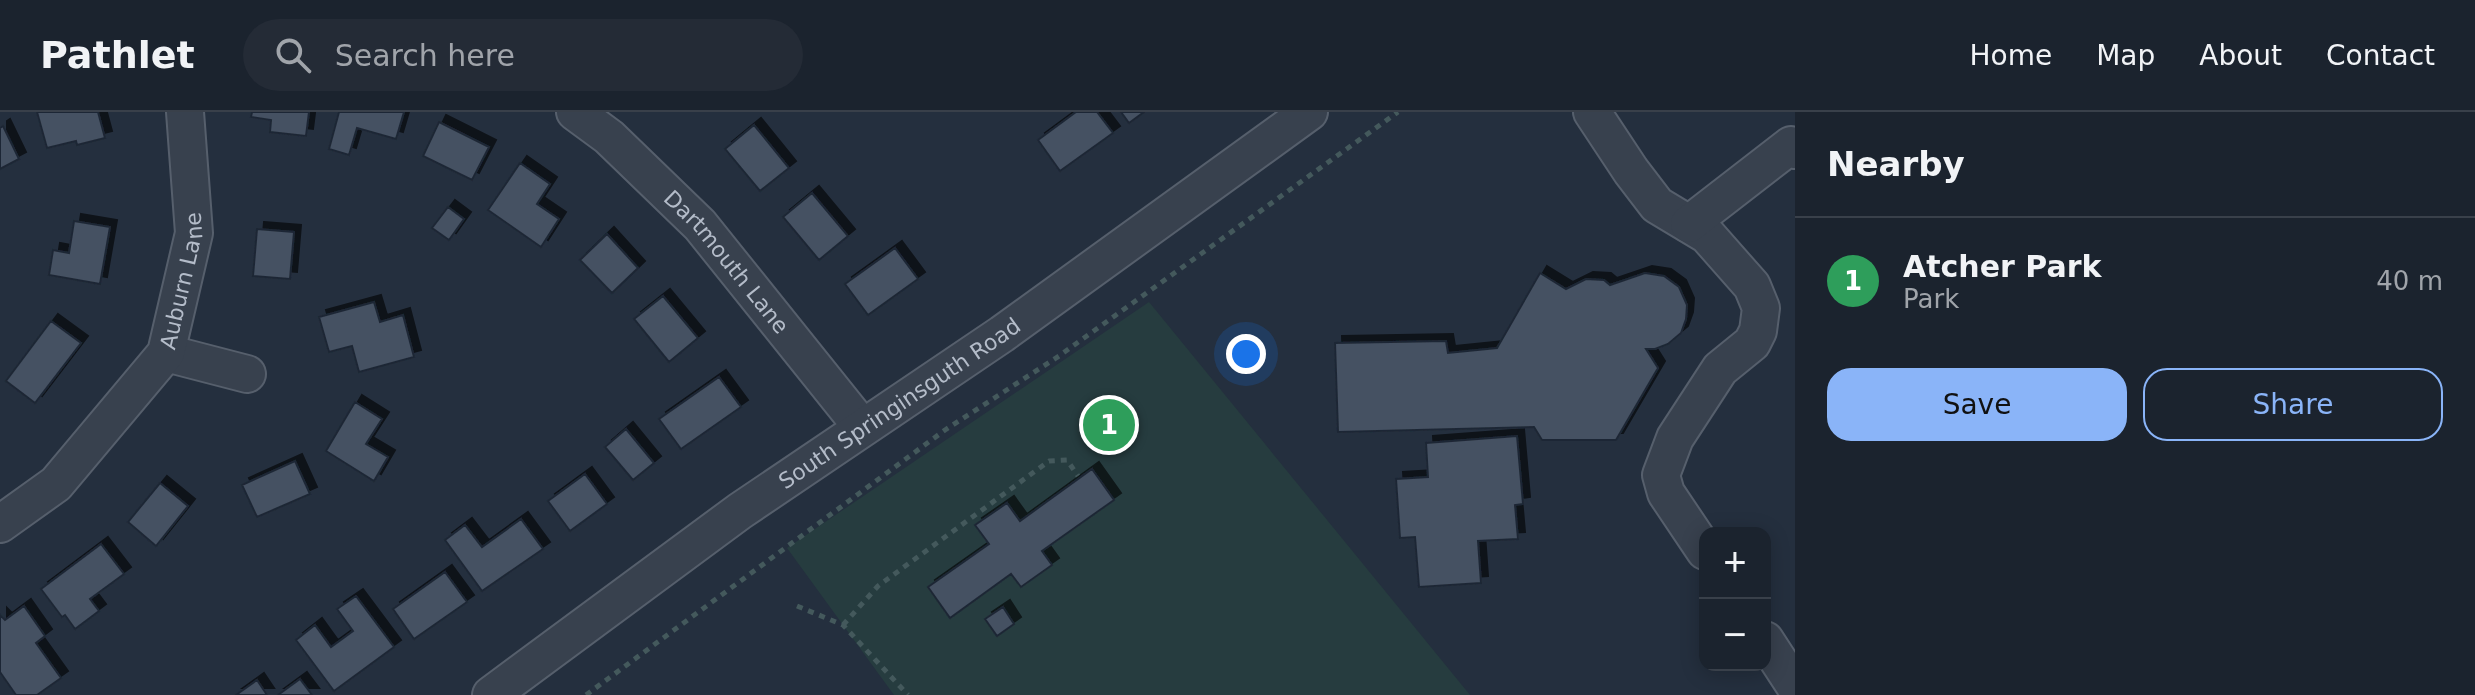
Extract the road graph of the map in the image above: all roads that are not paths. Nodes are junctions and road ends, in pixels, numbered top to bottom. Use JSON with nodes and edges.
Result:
{"nodes":[{"id":1,"x":185,"y":112,"type":"edge"},
{"id":2,"x":575,"y":112,"type":"edge"},
{"id":3,"x":1309,"y":112,"type":"edge"},
{"id":4,"x":1592,"y":112,"type":"edge"},
{"id":5,"x":1795,"y":150,"type":"edge"},
{"id":6,"x":1689,"y":224,"type":"junction"},
{"id":7,"x":166,"y":353,"type":"junction"},
{"id":8,"x":247,"y":374,"type":"dead end"},
{"id":9,"x":862,"y":427,"type":"junction"},
{"id":10,"x":0,"y":524,"type":"edge"},
{"id":11,"x":1699,"y":542,"type":"edge"},
{"id":12,"x":1771,"y":649,"type":"edge"},
{"id":13,"x":1795,"y":686,"type":"edge"},
{"id":14,"x":491,"y":695,"type":"edge"}],
"edges":[{"from":1,"to":7,"type":"street","name":"Auburn Lane"},
{"from":2,"to":9,"type":"street","name":"Dartmouth Lane"},
{"from":3,"to":9,"type":"street","name":"South Springinsguth Road"},
{"from":4,"to":6,"type":"street"},
{"from":5,"to":6,"type":"street"},
{"from":6,"to":11,"type":"street"},
{"from":7,"to":8,"type":"street"},
{"from":7,"to":10,"type":"street","name":"Auburn Lane"},
{"from":9,"to":14,"type":"street","name":"South Springinsguth Road"},
{"from":12,"to":13,"type":"street"}]}
